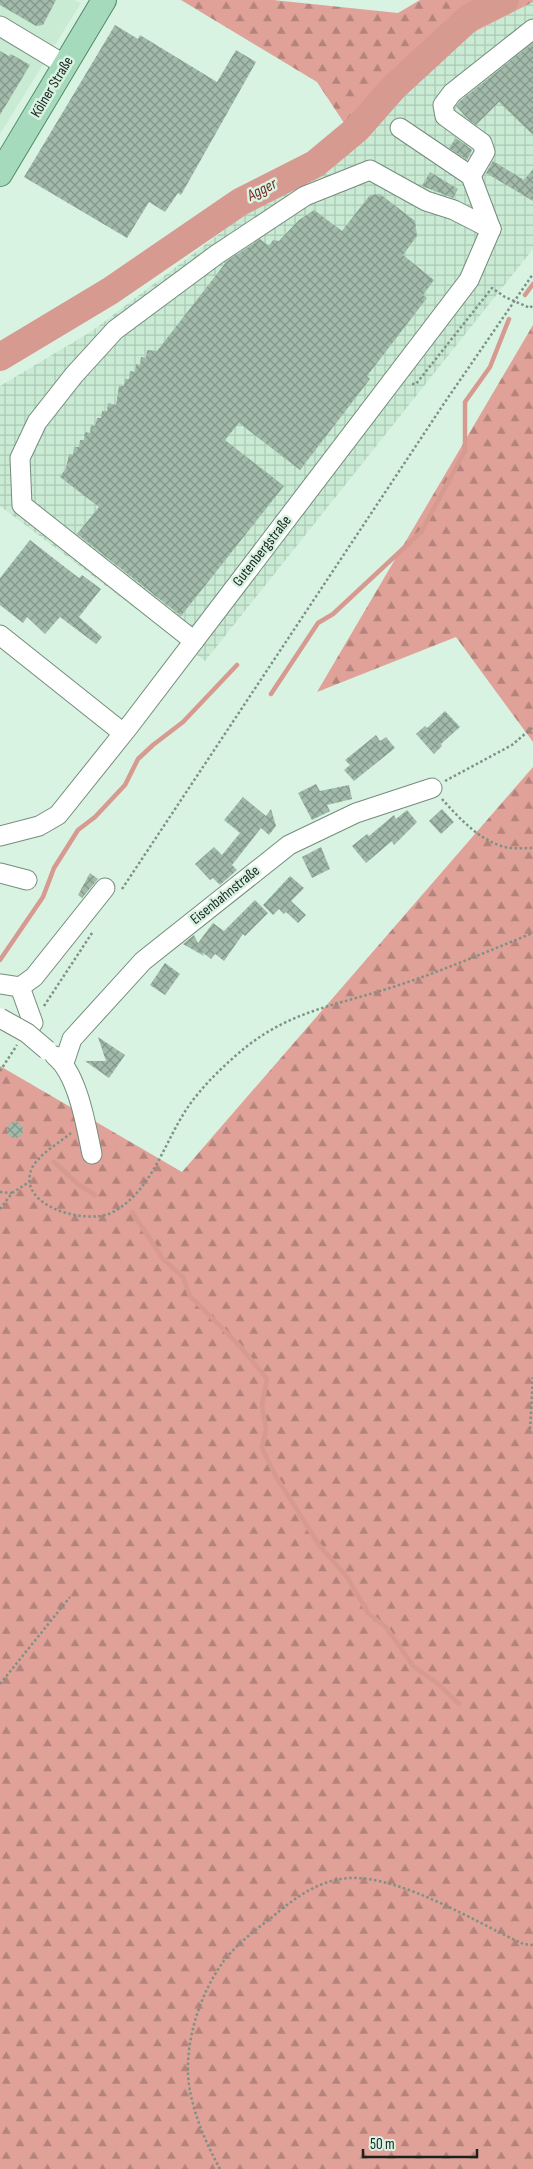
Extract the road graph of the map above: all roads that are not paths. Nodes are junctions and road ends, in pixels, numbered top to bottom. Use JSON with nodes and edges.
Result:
{"nodes":[{"id":1,"x":104,"y":0,"type":"edge"},
{"id":2,"x":0,"y":26,"type":"edge"},
{"id":3,"x":533,"y":29,"type":"edge"},
{"id":4,"x":65,"y":65,"type":"junction"},
{"id":5,"x":400,"y":128,"type":"dead end"},
{"id":6,"x":0,"y":174,"type":"edge"},
{"id":7,"x":471,"y":176,"type":"junction"},
{"id":8,"x":491,"y":229,"type":"junction"},
{"id":9,"x":0,"y":635,"type":"edge"},
{"id":10,"x":194,"y":641,"type":"junction"},
{"id":11,"x":123,"y":733,"type":"junction"},
{"id":12,"x":432,"y":788,"type":"road end"},
{"id":13,"x":0,"y":836,"type":"edge"},
{"id":14,"x":0,"y":873,"type":"edge"},
{"id":15,"x":27,"y":880,"type":"dead end"},
{"id":16,"x":113,"y":890,"type":"road end"},
{"id":17,"x":0,"y":984,"type":"edge"},
{"id":18,"x":20,"y":987,"type":"junction"},
{"id":19,"x":0,"y":1018,"type":"edge"},
{"id":20,"x":33,"y":1023,"type":"road end"},
{"id":21,"x":64,"y":1063,"type":"junction"},
{"id":22,"x":92,"y":1154,"type":"dead end"}],
"edges":[{"from":1,"to":4,"type":"main road","name":"Kölner Straße"},
{"from":2,"to":4,"type":"street"},
{"from":3,"to":7,"type":"street"},
{"from":4,"to":6,"type":"main road","name":"Kölner Straße"},
{"from":5,"to":7,"type":"street"},
{"from":7,"to":8,"type":"street"},
{"from":8,"to":10,"type":"street","name":"Gutenbergstraße"},
{"from":8,"to":10,"type":"street"},
{"from":9,"to":11,"type":"street"},
{"from":10,"to":11,"type":"street","name":"Gutenbergstraße"},
{"from":11,"to":13,"type":"street","name":"Gutenbergstraße"},
{"from":12,"to":21,"type":"street","name":"Eisenbahnstraße"},
{"from":14,"to":15,"type":"street"},
{"from":16,"to":18,"type":"street"},
{"from":17,"to":18,"type":"street"},
{"from":18,"to":20,"type":"street"},
{"from":19,"to":21,"type":"street","bridge":true},
{"from":21,"to":22,"type":"street"}]}
